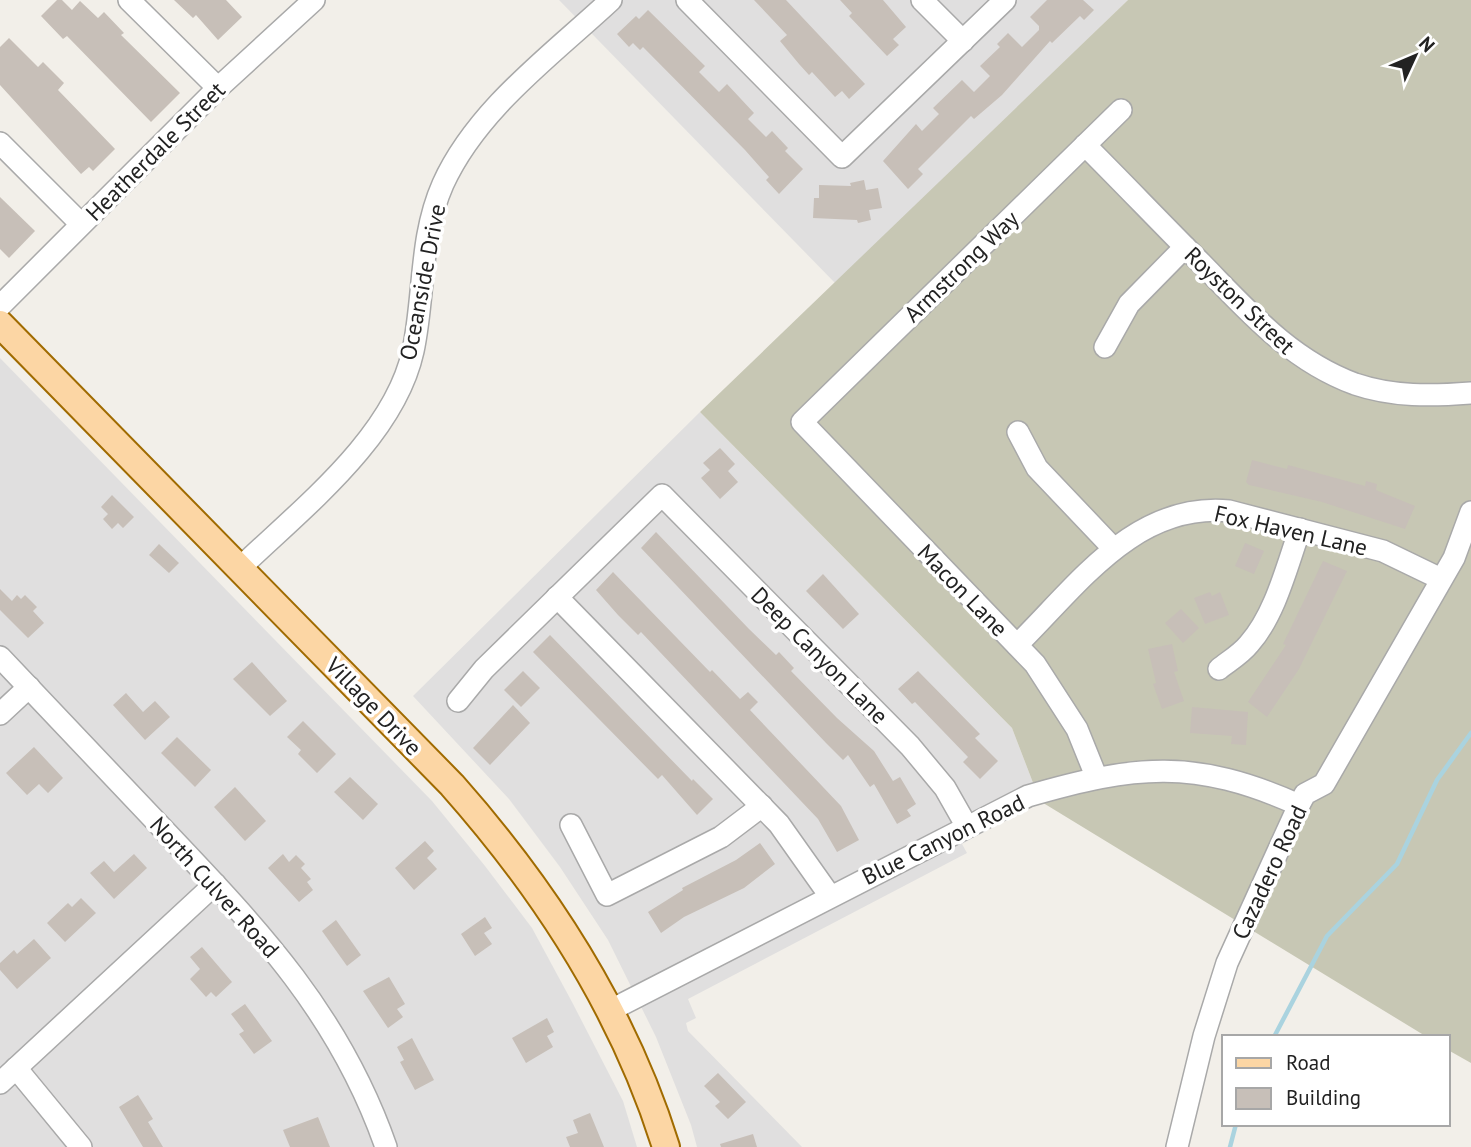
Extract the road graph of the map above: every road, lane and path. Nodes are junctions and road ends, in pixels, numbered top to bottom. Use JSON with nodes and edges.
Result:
{"nodes":[{"id":1,"x":130,"y":0,"type":"edge"},
{"id":2,"x":314,"y":0,"type":"edge"},
{"id":3,"x":611,"y":0,"type":"edge"},
{"id":4,"x":687,"y":0,"type":"edge"},
{"id":5,"x":922,"y":0,"type":"edge"},
{"id":6,"x":1004,"y":0,"type":"edge"},
{"id":7,"x":963,"y":41,"type":"junction"},
{"id":8,"x":218,"y":88,"type":"junction"},
{"id":9,"x":1121,"y":110,"type":"dead end"},
{"id":10,"x":0,"y":143,"type":"edge"},
{"id":11,"x":1085,"y":145,"type":"junction"},
{"id":12,"x":82,"y":224,"type":"junction"},
{"id":13,"x":1185,"y":247,"type":"junction"},
{"id":14,"x":0,"y":306,"type":"edge"},
{"id":15,"x":0,"y":324,"type":"edge"},
{"id":16,"x":1105,"y":346,"type":"dead end"},
{"id":17,"x":1471,"y":393,"type":"edge"},
{"id":18,"x":802,"y":422,"type":"joint"},
{"id":19,"x":1018,"y":432,"type":"dead end"},
{"id":20,"x":1471,"y":512,"type":"edge"},
{"id":21,"x":1300,"y":529,"type":"junction"},
{"id":22,"x":1114,"y":549,"type":"junction"},
{"id":23,"x":239,"y":569,"type":"junction"},
{"id":24,"x":1441,"y":579,"type":"junction"},
{"id":25,"x":557,"y":597,"type":"junction"},
{"id":26,"x":1017,"y":645,"type":"junction"},
{"id":27,"x":0,"y":657,"type":"edge"},
{"id":28,"x":1219,"y":669,"type":"dead end"},
{"id":29,"x":29,"y":687,"type":"junction"},
{"id":30,"x":458,"y":701,"type":"dead end"},
{"id":31,"x":0,"y":714,"type":"edge"},
{"id":32,"x":1096,"y":776,"type":"junction"},
{"id":33,"x":1299,"y":805,"type":"junction"},
{"id":34,"x":762,"y":806,"type":"junction"},
{"id":35,"x":571,"y":825,"type":"dead end"},
{"id":36,"x":966,"y":825,"type":"junction"},
{"id":37,"x":215,"y":884,"type":"junction"},
{"id":38,"x":830,"y":896,"type":"junction"},
{"id":39,"x":609,"y":1011,"type":"junction"},
{"id":40,"x":8,"y":1075,"type":"edge"},
{"id":41,"x":80,"y":1147,"type":"edge"},
{"id":42,"x":386,"y":1147,"type":"edge"},
{"id":43,"x":666,"y":1147,"type":"edge"},
{"id":44,"x":1177,"y":1147,"type":"edge"}],
"edges":[{"from":1,"to":8,"type":"street"},
{"from":2,"to":8,"type":"street","name":"Heatherdale Street"},
{"from":3,"to":23,"type":"street","name":"Oceanside Drive"},
{"from":4,"to":7,"type":"street"},
{"from":5,"to":7,"type":"street"},
{"from":6,"to":7,"type":"street"},
{"from":8,"to":12,"type":"street","name":"Heatherdale Street"},
{"from":9,"to":11,"type":"street","name":"Armstrong Way"},
{"from":10,"to":12,"type":"street"},
{"from":11,"to":13,"type":"street","name":"Royston Street"},
{"from":11,"to":18,"type":"street","name":"Armstrong Way"},
{"from":12,"to":14,"type":"street","name":"Heatherdale Street"},
{"from":13,"to":16,"type":"street"},
{"from":13,"to":17,"type":"street","name":"Royston Street"},
{"from":15,"to":23,"type":"main road","name":"Village Drive"},
{"from":18,"to":26,"type":"street","name":"Macon Lane"},
{"from":19,"to":22,"type":"street"},
{"from":20,"to":24,"type":"street","name":"Cazadero Road"},
{"from":21,"to":22,"type":"street","name":"Fox Haven Lane"},
{"from":21,"to":24,"type":"street","name":"Fox Haven Lane"},
{"from":21,"to":28,"type":"street"},
{"from":22,"to":26,"type":"street","name":"Fox Haven Lane"},
{"from":23,"to":39,"type":"main road","name":"Village Drive"},
{"from":24,"to":33,"type":"street","name":"Cazadero Road"},
{"from":25,"to":30,"type":"street"},
{"from":25,"to":34,"type":"street"},
{"from":25,"to":36,"type":"street","name":"Deep Canyon Lane"},
{"from":26,"to":32,"type":"street","name":"Macon Lane"},
{"from":27,"to":29,"type":"street","name":"North Culver Road"},
{"from":29,"to":31,"type":"street"},
{"from":29,"to":37,"type":"street","name":"North Culver Road"},
{"from":32,"to":33,"type":"street","name":"Blue Canyon Road"},
{"from":32,"to":36,"type":"street","name":"Blue Canyon Road"},
{"from":33,"to":44,"type":"street","name":"Cazadero Road"},
{"from":34,"to":35,"type":"street"},
{"from":34,"to":38,"type":"street"},
{"from":36,"to":38,"type":"street","name":"Blue Canyon Road"},
{"from":37,"to":40,"type":"street"},
{"from":37,"to":42,"type":"street","name":"North Culver Road"},
{"from":38,"to":39,"type":"street","name":"Blue Canyon Road"},
{"from":39,"to":43,"type":"main road","name":"Village Drive"},
{"from":40,"to":41,"type":"street"}]}
